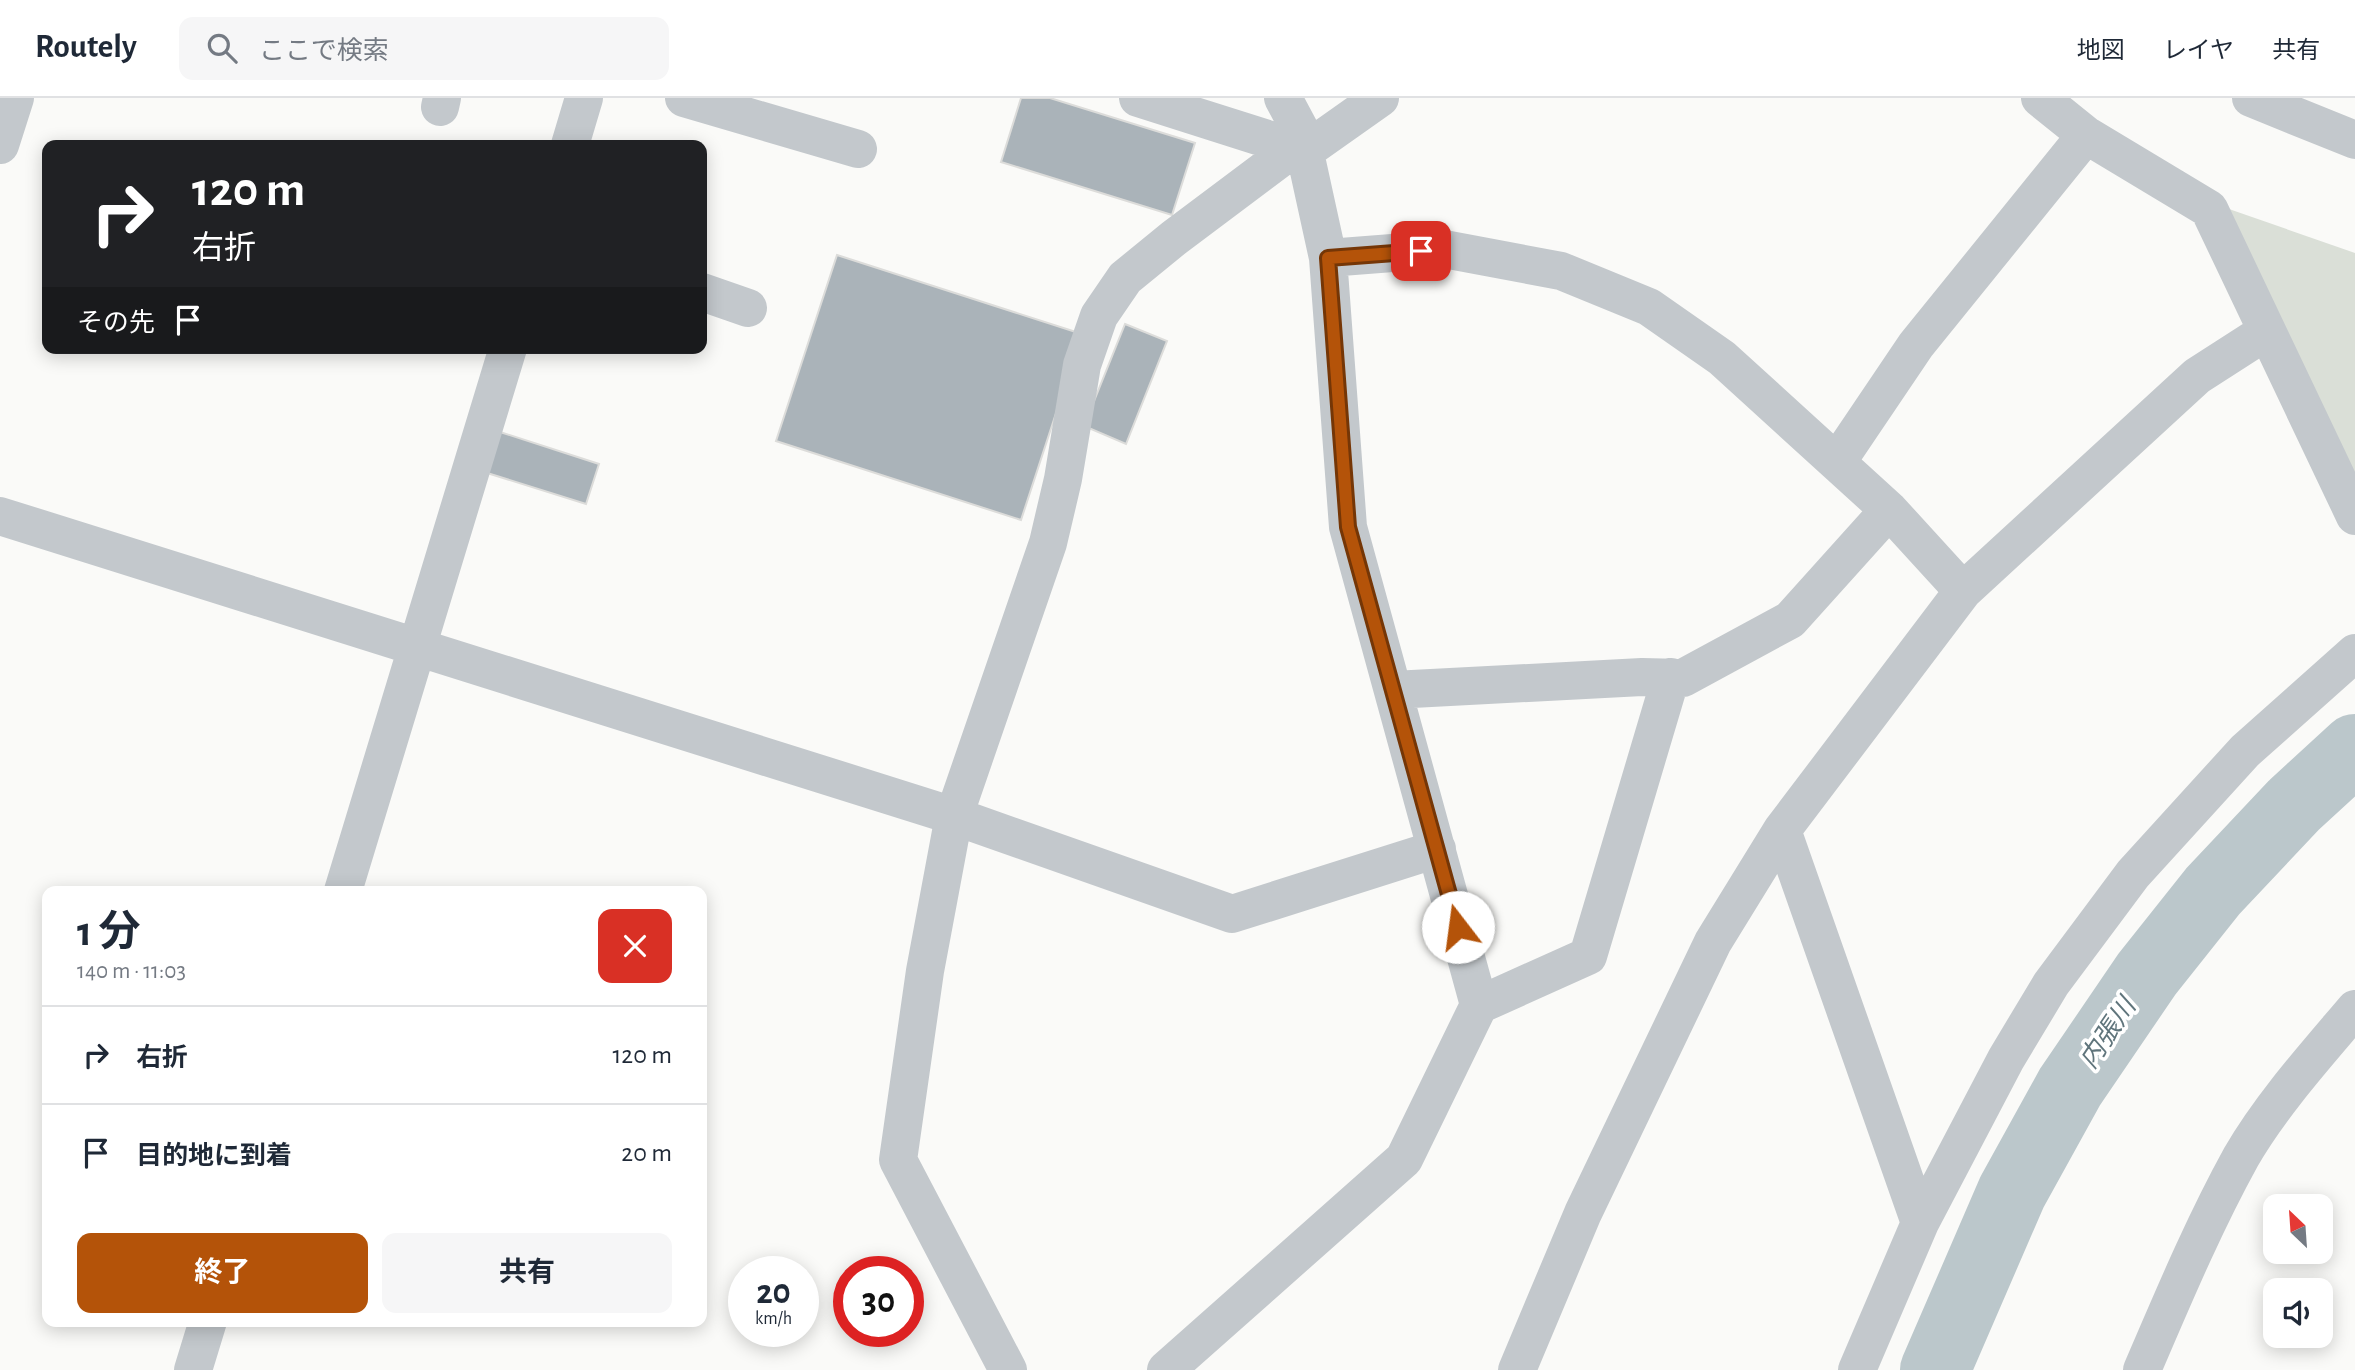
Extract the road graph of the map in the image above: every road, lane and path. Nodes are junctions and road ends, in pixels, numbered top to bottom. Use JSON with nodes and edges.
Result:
{"nodes":[{"id":1,"x":15,"y":98,"type":"edge"},
{"id":2,"x":584,"y":98,"type":"edge"},
{"id":3,"x":684,"y":98,"type":"edge"},
{"id":4,"x":1138,"y":98,"type":"edge"},
{"id":5,"x":1283,"y":98,"type":"edge"},
{"id":6,"x":1380,"y":98,"type":"edge"},
{"id":7,"x":2040,"y":98,"type":"edge"},
{"id":8,"x":2251,"y":98,"type":"edge"},
{"id":9,"x":2086,"y":135,"type":"junction"},
{"id":10,"x":571,"y":140,"type":"edge"},
{"id":11,"x":2355,"y":140,"type":"edge"},
{"id":12,"x":0,"y":145,"type":"edge"},
{"id":13,"x":858,"y":149,"type":"dead end"},
{"id":14,"x":1299,"y":149,"type":"junction"},
{"id":15,"x":1328,"y":258,"type":"junction"},
{"id":16,"x":707,"y":294,"type":"edge"},
{"id":17,"x":748,"y":308,"type":"dead end"},
{"id":18,"x":2267,"y":331,"type":"junction"},
{"id":19,"x":506,"y":354,"type":"edge"},
{"id":20,"x":1837,"y":462,"type":"junction"},
{"id":21,"x":1889,"y":510,"type":"junction"},
{"id":22,"x":0,"y":516,"type":"edge"},
{"id":23,"x":2355,"y":516,"type":"edge"},
{"id":24,"x":1963,"y":591,"type":"junction"},
{"id":25,"x":416,"y":647,"type":"junction"},
{"id":26,"x":2355,"y":653,"type":"edge"},
{"id":27,"x":1671,"y":677,"type":"junction"},
{"id":28,"x":1393,"y":691,"type":"junction"},
{"id":29,"x":954,"y":816,"type":"junction"},
{"id":30,"x":1782,"y":830,"type":"junction"},
{"id":31,"x":1437,"y":849,"type":"junction"},
{"id":32,"x":344,"y":886,"type":"edge"},
{"id":33,"x":1479,"y":1005,"type":"junction"},
{"id":34,"x":2355,"y":1009,"type":"edge"},
{"id":35,"x":1920,"y":1223,"type":"junction"},
{"id":36,"x":206,"y":1327,"type":"edge"},
{"id":37,"x":193,"y":1370,"type":"edge"},
{"id":38,"x":1008,"y":1370,"type":"edge"},
{"id":39,"x":1166,"y":1370,"type":"edge"},
{"id":40,"x":1517,"y":1370,"type":"edge"},
{"id":41,"x":1857,"y":1370,"type":"edge"},
{"id":42,"x":2142,"y":1370,"type":"edge"}],
"edges":[{"from":1,"to":12,"type":"street"},
{"from":2,"to":10,"type":"street"},
{"from":3,"to":13,"type":"street"},
{"from":4,"to":14,"type":"street"},
{"from":5,"to":14,"type":"street"},
{"from":6,"to":14,"type":"street"},
{"from":7,"to":9,"type":"street"},
{"from":8,"to":11,"type":"street"},
{"from":9,"to":18,"type":"street"},
{"from":9,"to":20,"type":"street"},
{"from":14,"to":15,"type":"street"},
{"from":14,"to":29,"type":"street"},
{"from":15,"to":20,"type":"street"},
{"from":15,"to":28,"type":"street"},
{"from":16,"to":17,"type":"street"},
{"from":18,"to":23,"type":"street"},
{"from":18,"to":24,"type":"street"},
{"from":19,"to":25,"type":"street"},
{"from":20,"to":21,"type":"street"},
{"from":21,"to":24,"type":"street"},
{"from":21,"to":27,"type":"street"},
{"from":22,"to":25,"type":"street"},
{"from":24,"to":30,"type":"street"},
{"from":25,"to":29,"type":"street"},
{"from":25,"to":32,"type":"street"},
{"from":26,"to":35,"type":"street"},
{"from":27,"to":28,"type":"street"},
{"from":27,"to":33,"type":"street"},
{"from":28,"to":31,"type":"street"},
{"from":29,"to":31,"type":"street"},
{"from":29,"to":38,"type":"street"},
{"from":30,"to":35,"type":"street"},
{"from":30,"to":40,"type":"street"},
{"from":31,"to":33,"type":"street"},
{"from":33,"to":39,"type":"street"},
{"from":34,"to":42,"type":"street"},
{"from":35,"to":41,"type":"street"},
{"from":36,"to":37,"type":"street"}]}
